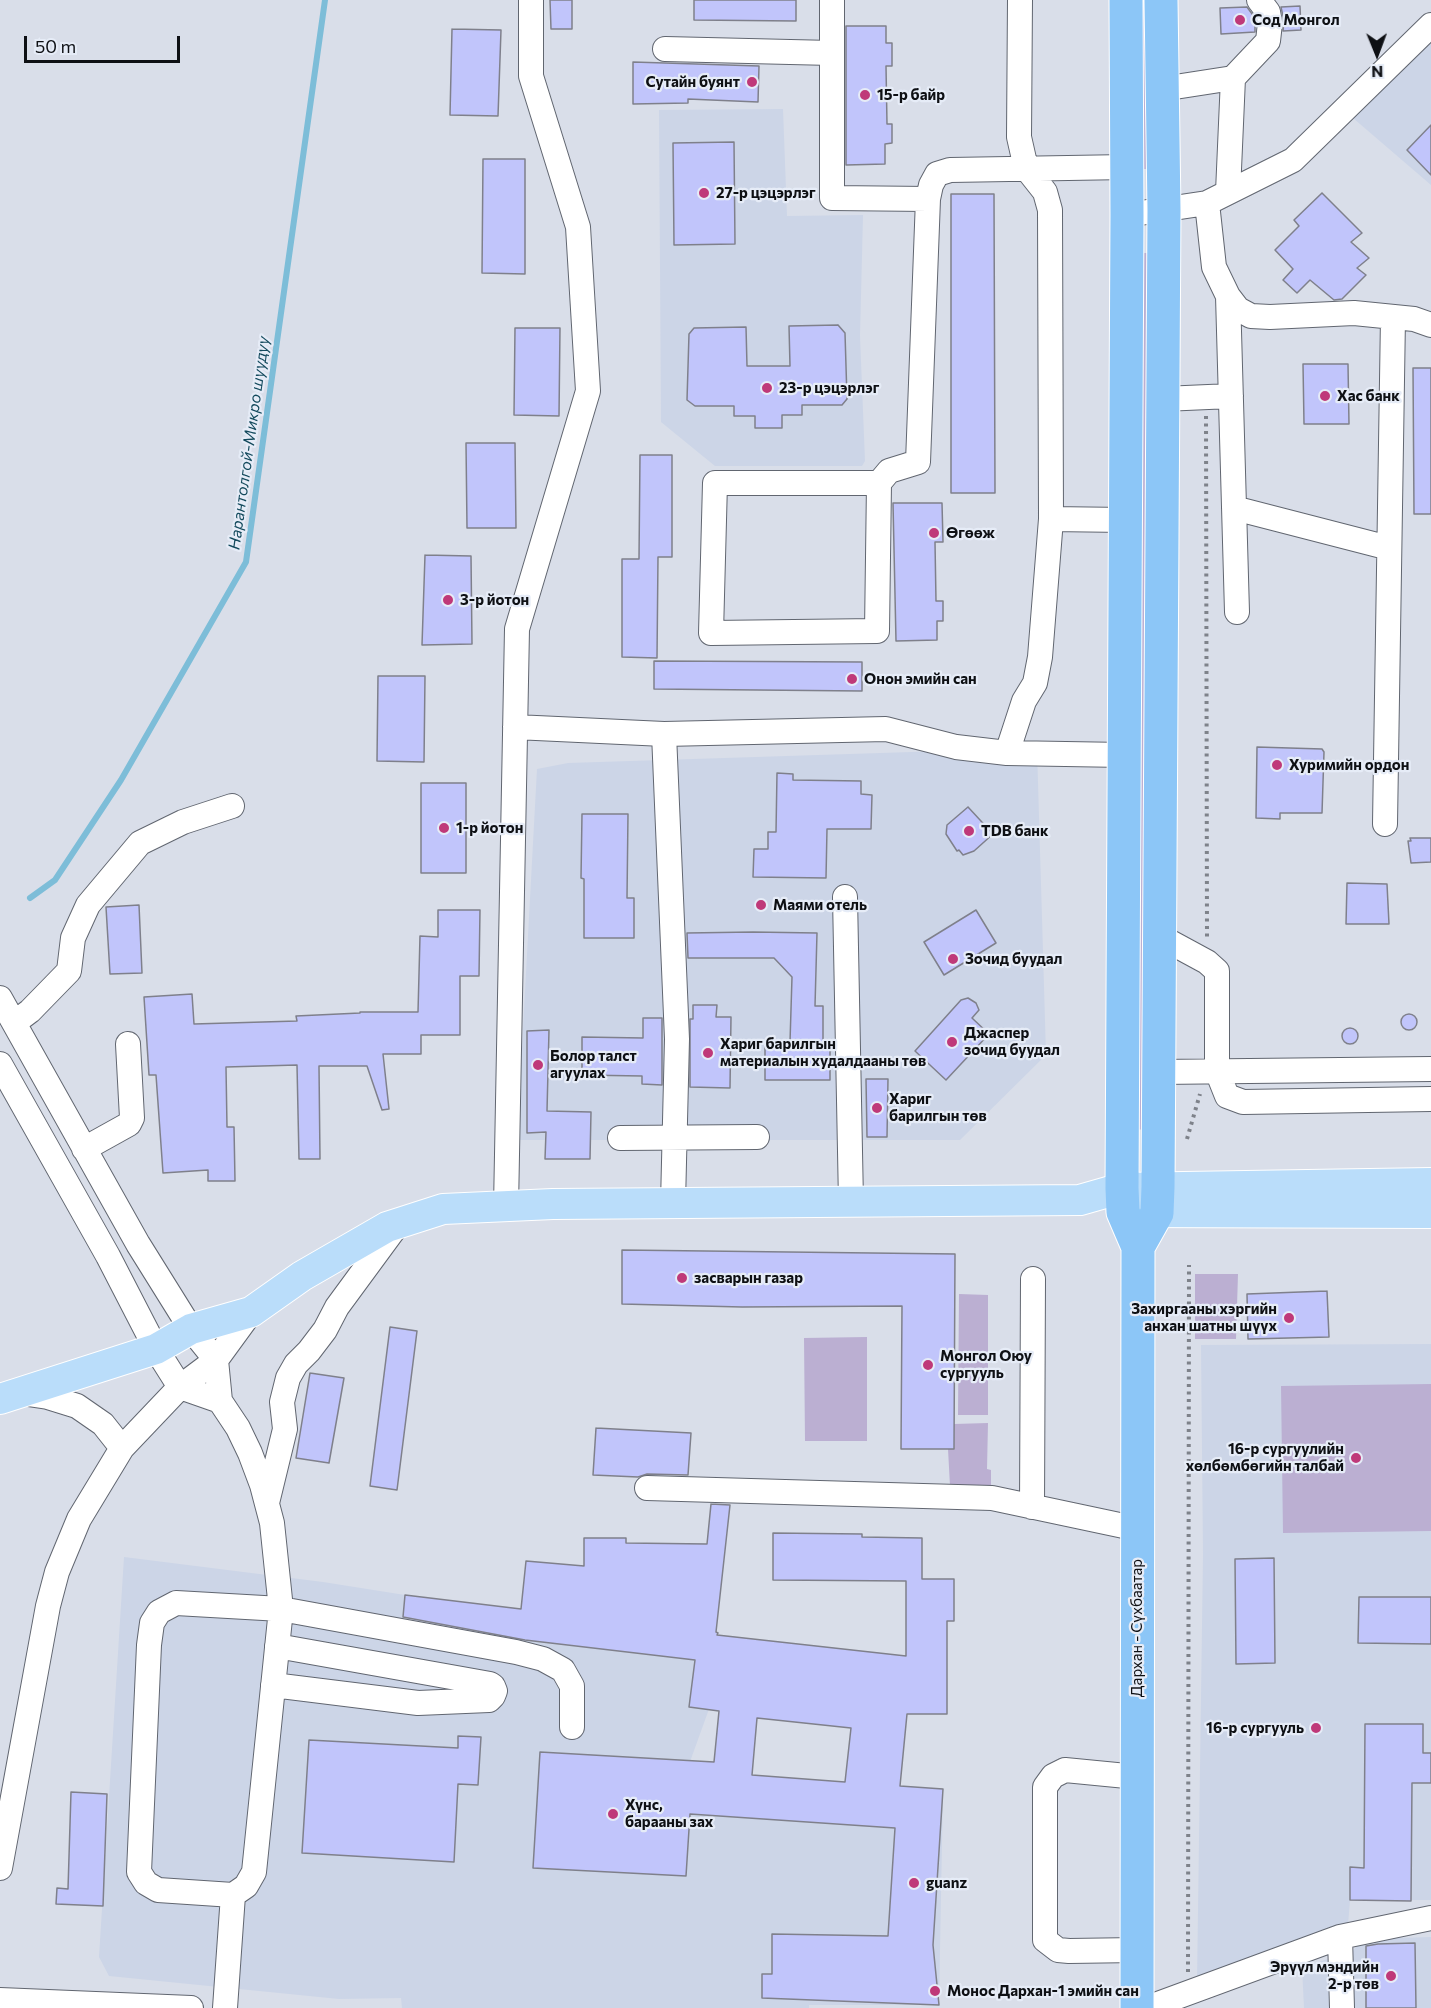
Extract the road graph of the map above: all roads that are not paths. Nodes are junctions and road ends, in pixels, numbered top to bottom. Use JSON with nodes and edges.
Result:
{"nodes":[{"id":1,"x":531,"y":0,"type":"edge"},
{"id":2,"x":832,"y":0,"type":"edge"},
{"id":3,"x":1020,"y":0,"type":"edge"},
{"id":4,"x":1125,"y":0,"type":"edge"},
{"id":5,"x":1161,"y":0,"type":"edge"},
{"id":6,"x":1259,"y":0,"type":"edge"},
{"id":7,"x":1431,"y":25,"type":"edge"},
{"id":8,"x":665,"y":49,"type":"dead end"},
{"id":9,"x":832,"y":52,"type":"junction"},
{"id":10,"x":1233,"y":78,"type":"junction"},
{"id":11,"x":1162,"y":89,"type":"junction"},
{"id":12,"x":1127,"y":167,"type":"junction"},
{"id":13,"x":1026,"y":168,"type":"junction"},
{"id":14,"x":1217,"y":197,"type":"junction"},
{"id":15,"x":928,"y":200,"type":"junction"},
{"id":16,"x":1164,"y":210,"type":"junction"},
{"id":17,"x":1127,"y":215,"type":"junction"},
{"id":18,"x":1228,"y":296,"type":"junction"},
{"id":19,"x":1393,"y":317,"type":"junction"},
{"id":20,"x":1431,"y":325,"type":"edge"},
{"id":21,"x":1231,"y":396,"type":"junction"},
{"id":22,"x":1163,"y":399,"type":"junction"},
{"id":23,"x":879,"y":483,"type":"junction"},
{"id":24,"x":1234,"y":508,"type":"junction"},
{"id":25,"x":1052,"y":519,"type":"junction"},
{"id":26,"x":1125,"y":520,"type":"junction"},
{"id":27,"x":1389,"y":548,"type":"junction"},
{"id":28,"x":1237,"y":612,"type":"dead end"},
{"id":29,"x":515,"y":727,"type":"junction"},
{"id":30,"x":664,"y":734,"type":"junction"},
{"id":31,"x":1007,"y":753,"type":"junction"},
{"id":32,"x":1124,"y":755,"type":"junction"},
{"id":33,"x":232,"y":806,"type":"dead end"},
{"id":34,"x":1385,"y":824,"type":"dead end"},
{"id":35,"x":845,"y":897,"type":"dead end"},
{"id":36,"x":1159,"y":936,"type":"junction"},
{"id":37,"x":0,"y":999,"type":"edge"},
{"id":38,"x":14,"y":1023,"type":"junction"},
{"id":39,"x":128,"y":1044,"type":"dead end"},
{"id":40,"x":1431,"y":1069,"type":"edge"},
{"id":41,"x":2,"y":1070,"type":"edge"},
{"id":42,"x":1212,"y":1071,"type":"junction"},
{"id":43,"x":1159,"y":1072,"type":"junction"},
{"id":44,"x":1431,"y":1099,"type":"edge"},
{"id":45,"x":674,"y":1137,"type":"junction"},
{"id":46,"x":757,"y":1137,"type":"dead end"},
{"id":47,"x":620,"y":1138,"type":"dead end"},
{"id":48,"x":84,"y":1149,"type":"junction"},
{"id":49,"x":1431,"y":1183,"type":"edge"},
{"id":50,"x":1122,"y":1200,"type":"junction"},
{"id":51,"x":1157,"y":1200,"type":"junction"},
{"id":52,"x":851,"y":1202,"type":"junction"},
{"id":53,"x":673,"y":1203,"type":"junction"},
{"id":54,"x":506,"y":1207,"type":"junction"},
{"id":55,"x":1431,"y":1213,"type":"edge"},
{"id":56,"x":398,"y":1224,"type":"junction"},
{"id":57,"x":1138,"y":1247,"type":"junction"},
{"id":58,"x":1033,"y":1279,"type":"dead end"},
{"id":59,"x":250,"y":1312,"type":"junction"},
{"id":60,"x":191,"y":1329,"type":"junction"},
{"id":61,"x":156,"y":1349,"type":"junction"},
{"id":62,"x":216,"y":1360,"type":"junction"},
{"id":63,"x":180,"y":1387,"type":"junction"},
{"id":64,"x":9,"y":1396,"type":"edge"},
{"id":65,"x":220,"y":1401,"type":"junction"},
{"id":66,"x":122,"y":1448,"type":"junction"},
{"id":67,"x":647,"y":1488,"type":"dead end"},
{"id":68,"x":267,"y":1503,"type":"junction"},
{"id":69,"x":1032,"y":1507,"type":"junction"},
{"id":70,"x":1138,"y":1529,"type":"junction"},
{"id":71,"x":281,"y":1609,"type":"junction"},
{"id":72,"x":277,"y":1646,"type":"junction"},
{"id":73,"x":273,"y":1685,"type":"junction"},
{"id":74,"x":572,"y":1727,"type":"dead end"},
{"id":75,"x":9,"y":1772,"type":"edge"},
{"id":76,"x":1137,"y":1777,"type":"junction"},
{"id":77,"x":0,"y":1868,"type":"edge"},
{"id":78,"x":233,"y":1895,"type":"junction"},
{"id":79,"x":1431,"y":1918,"type":"edge"},
{"id":80,"x":1340,"y":1937,"type":"junction"},
{"id":81,"x":1137,"y":1950,"type":"junction"},
{"id":82,"x":0,"y":2000,"type":"edge"},
{"id":83,"x":191,"y":2008,"type":"edge"},
{"id":84,"x":225,"y":2008,"type":"edge"},
{"id":85,"x":1137,"y":2008,"type":"edge"},
{"id":86,"x":1147,"y":2008,"type":"edge"},
{"id":87,"x":1342,"y":2008,"type":"edge"}],
"edges":[{"from":1,"to":29,"type":"street"},
{"from":2,"to":9,"type":"street"},
{"from":3,"to":13,"type":"street"},
{"from":4,"to":12,"type":"highway"},
{"from":5,"to":11,"type":"highway"},
{"from":6,"to":10,"type":"street"},
{"from":7,"to":14,"type":"street"},
{"from":8,"to":9,"type":"street"},
{"from":9,"to":15,"type":"street"},
{"from":10,"to":11,"type":"street"},
{"from":10,"to":14,"type":"street"},
{"from":11,"to":16,"type":"highway"},
{"from":12,"to":13,"type":"street"},
{"from":12,"to":17,"type":"highway"},
{"from":13,"to":15,"type":"street"},
{"from":13,"to":25,"type":"street"},
{"from":14,"to":16,"type":"street"},
{"from":14,"to":18,"type":"street"},
{"from":15,"to":23,"type":"street"},
{"from":16,"to":17,"type":"street"},
{"from":16,"to":22,"type":"highway"},
{"from":17,"to":26,"type":"highway"},
{"from":18,"to":19,"type":"street"},
{"from":18,"to":21,"type":"street"},
{"from":19,"to":20,"type":"street"},
{"from":19,"to":27,"type":"street"},
{"from":21,"to":22,"type":"street"},
{"from":21,"to":24,"type":"street"},
{"from":22,"to":36,"type":"highway"},
{"from":23,"to":23,"type":"street"},
{"from":24,"to":27,"type":"street"},
{"from":24,"to":28,"type":"street"},
{"from":25,"to":26,"type":"street"},
{"from":25,"to":31,"type":"street"},
{"from":26,"to":32,"type":"highway"},
{"from":27,"to":34,"type":"street"},
{"from":29,"to":30,"type":"street"},
{"from":29,"to":54,"type":"street"},
{"from":30,"to":31,"type":"street"},
{"from":30,"to":45,"type":"street"},
{"from":31,"to":32,"type":"street"},
{"from":32,"to":50,"type":"highway"},
{"from":33,"to":38,"type":"street"},
{"from":35,"to":52,"type":"street"},
{"from":36,"to":42,"type":"street"},
{"from":36,"to":43,"type":"highway"},
{"from":37,"to":38,"type":"street"},
{"from":38,"to":48,"type":"street"},
{"from":39,"to":48,"type":"street"},
{"from":40,"to":42,"type":"street"},
{"from":41,"to":61,"type":"street"},
{"from":42,"to":43,"type":"street"},
{"from":42,"to":44,"type":"street"},
{"from":43,"to":51,"type":"highway"},
{"from":45,"to":46,"type":"street"},
{"from":45,"to":47,"type":"street"},
{"from":45,"to":53,"type":"street"},
{"from":48,"to":60,"type":"street"},
{"from":49,"to":51,"type":"main road"},
{"from":50,"to":51,"type":"main road"},
{"from":50,"to":52,"type":"main road"},
{"from":50,"to":57,"type":"highway"},
{"from":51,"to":55,"type":"main road"},
{"from":51,"to":57,"type":"highway"},
{"from":52,"to":53,"type":"main road"},
{"from":53,"to":54,"type":"main road"},
{"from":54,"to":56,"type":"main road"},
{"from":56,"to":59,"type":"main road"},
{"from":56,"to":68,"type":"street"},
{"from":57,"to":70,"type":"highway","name":"Дархан - Сүхбаатар"},
{"from":58,"to":69,"type":"street"},
{"from":59,"to":60,"type":"main road"},
{"from":59,"to":62,"type":"street"},
{"from":60,"to":61,"type":"main road"},
{"from":60,"to":62,"type":"street"},
{"from":61,"to":63,"type":"street"},
{"from":61,"to":64,"type":"main road"},
{"from":62,"to":63,"type":"street"},
{"from":62,"to":65,"type":"street"},
{"from":63,"to":65,"type":"street"},
{"from":63,"to":66,"type":"street"},
{"from":64,"to":66,"type":"street"},
{"from":65,"to":68,"type":"street"},
{"from":66,"to":75,"type":"street"},
{"from":67,"to":69,"type":"street"},
{"from":68,"to":71,"type":"street"},
{"from":69,"to":70,"type":"street"},
{"from":70,"to":76,"type":"highway","name":"Дархан - Сүхбаатар"},
{"from":71,"to":72,"type":"street"},
{"from":71,"to":74,"type":"street"},
{"from":71,"to":78,"type":"street"},
{"from":72,"to":73,"type":"street"},
{"from":72,"to":73,"type":"street"},
{"from":73,"to":78,"type":"street"},
{"from":75,"to":77,"type":"street"},
{"from":76,"to":81,"type":"highway","name":"Дархан - Сүхбаатар"},
{"from":76,"to":81,"type":"street"},
{"from":78,"to":84,"type":"street"},
{"from":79,"to":80,"type":"street"},
{"from":80,"to":86,"type":"street"},
{"from":80,"to":87,"type":"street"},
{"from":81,"to":85,"type":"highway","name":"Дархан - Сүхбаатар"},
{"from":82,"to":83,"type":"street"}]}
